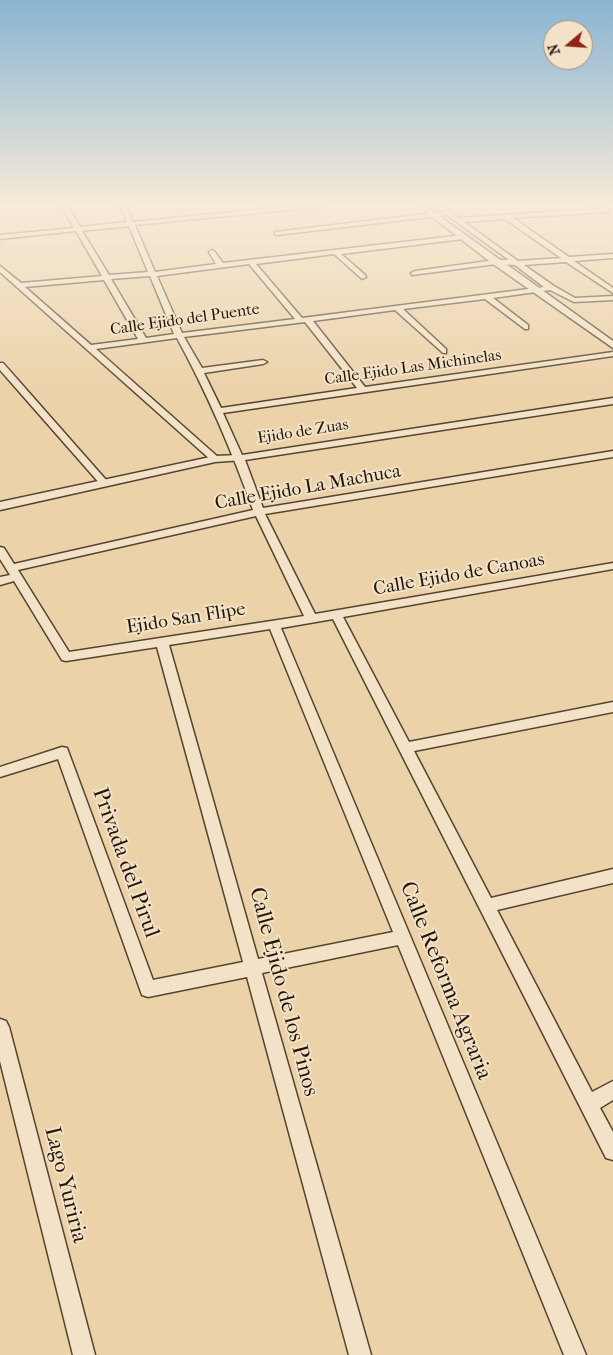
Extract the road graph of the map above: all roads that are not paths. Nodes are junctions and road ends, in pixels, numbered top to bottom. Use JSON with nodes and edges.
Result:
{"nodes":[{"id":1,"x":0,"y":268,"type":"edge"},
{"id":2,"x":100,"y":268,"type":"edge"},
{"id":3,"x":150,"y":268,"type":"edge"},
{"id":4,"x":202,"y":268,"type":"edge"},
{"id":5,"x":257,"y":268,"type":"edge"},
{"id":6,"x":353,"y":268,"type":"edge"},
{"id":7,"x":450,"y":268,"type":"edge"},
{"id":8,"x":505,"y":268,"type":"edge"},
{"id":9,"x":526,"y":268,"type":"edge"},
{"id":10,"x":580,"y":268,"type":"edge"},
{"id":11,"x":415,"y":273,"type":"dead end"},
{"id":12,"x":152,"y":274,"type":"junction"},
{"id":13,"x":362,"y":276,"type":"dead end"},
{"id":14,"x":106,"y":278,"type":"junction"},
{"id":15,"x":18,"y":285,"type":"junction"},
{"id":16,"x":551,"y":288,"type":"junction"},
{"id":17,"x":534,"y":289,"type":"junction"},
{"id":18,"x":613,"y":291,"type":"edge"},
{"id":19,"x":486,"y":296,"type":"junction"},
{"id":20,"x":613,"y":298,"type":"edge"},
{"id":21,"x":574,"y":300,"type":"junction"},
{"id":22,"x":396,"y":307,"type":"junction"},
{"id":23,"x":564,"y":311,"type":"junction"},
{"id":24,"x":303,"y":319,"type":"junction"},
{"id":25,"x":525,"y":327,"type":"dead end"},
{"id":26,"x":178,"y":334,"type":"junction"},
{"id":27,"x":143,"y":340,"type":"junction"},
{"id":28,"x":613,"y":345,"type":"edge"},
{"id":29,"x":91,"y":347,"type":"junction"},
{"id":30,"x":443,"y":351,"type":"dead end"},
{"id":31,"x":613,"y":354,"type":"edge"},
{"id":32,"x":263,"y":362,"type":"dead end"},
{"id":33,"x":0,"y":365,"type":"edge"},
{"id":34,"x":199,"y":371,"type":"junction"},
{"id":35,"x":363,"y":390,"type":"junction"},
{"id":36,"x":613,"y":401,"type":"edge"},
{"id":37,"x":218,"y":411,"type":"junction"},
{"id":38,"x":613,"y":454,"type":"edge"},
{"id":39,"x":239,"y":458,"type":"junction"},
{"id":40,"x":215,"y":459,"type":"junction"},
{"id":41,"x":104,"y":483,"type":"junction"},
{"id":42,"x":0,"y":506,"type":"edge"},
{"id":43,"x":259,"y":512,"type":"junction"},
{"id":44,"x":0,"y":550,"type":"edge"},
{"id":45,"x":613,"y":566,"type":"edge"},
{"id":46,"x":14,"y":573,"type":"junction"},
{"id":47,"x":0,"y":581,"type":"edge"},
{"id":48,"x":336,"y":614,"type":"junction"},
{"id":49,"x":311,"y":619,"type":"junction"},
{"id":50,"x":274,"y":625,"type":"junction"},
{"id":51,"x":162,"y":642,"type":"junction"},
{"id":52,"x":613,"y":706,"type":"edge"},
{"id":53,"x":405,"y":748,"type":"junction"},
{"id":54,"x":0,"y":772,"type":"edge"},
{"id":55,"x":613,"y":876,"type":"edge"},
{"id":56,"x":486,"y":906,"type":"junction"},
{"id":57,"x":403,"y":937,"type":"junction"},
{"id":58,"x":253,"y":968,"type":"junction"},
{"id":59,"x":0,"y":1027,"type":"edge"},
{"id":60,"x":3,"y":1048,"type":"edge"},
{"id":61,"x":613,"y":1090,"type":"edge"},
{"id":62,"x":588,"y":1104,"type":"junction"},
{"id":63,"x":613,"y":1151,"type":"edge"},
{"id":64,"x":84,"y":1355,"type":"edge"},
{"id":65,"x":360,"y":1355,"type":"edge"},
{"id":66,"x":575,"y":1355,"type":"edge"}],
"edges":[{"from":1,"to":15,"type":"street"},
{"from":2,"to":14,"type":"street"},
{"from":3,"to":12,"type":"street"},
{"from":4,"to":12,"type":"street"},
{"from":5,"to":24,"type":"street"},
{"from":6,"to":13,"type":"street"},
{"from":7,"to":11,"type":"street"},
{"from":8,"to":17,"type":"street"},
{"from":9,"to":16,"type":"street"},
{"from":10,"to":18,"type":"street"},
{"from":12,"to":14,"type":"street"},
{"from":12,"to":26,"type":"street"},
{"from":14,"to":15,"type":"street"},
{"from":14,"to":27,"type":"street"},
{"from":15,"to":29,"type":"street"},
{"from":16,"to":17,"type":"street","name":"Calle Ejido del Puente"},
{"from":16,"to":21,"type":"street"},
{"from":17,"to":19,"type":"street","name":"Calle Ejido del Puente"},
{"from":17,"to":23,"type":"street"},
{"from":19,"to":22,"type":"street","name":"Calle Ejido del Puente"},
{"from":19,"to":25,"type":"street"},
{"from":20,"to":21,"type":"street"},
{"from":21,"to":23,"type":"street"},
{"from":22,"to":24,"type":"street","name":"Calle Ejido del Puente"},
{"from":22,"to":30,"type":"street"},
{"from":23,"to":28,"type":"street"},
{"from":24,"to":26,"type":"street","name":"Calle Ejido del Puente"},
{"from":24,"to":35,"type":"street"},
{"from":26,"to":27,"type":"street","name":"Calle Ejido del Puente"},
{"from":26,"to":34,"type":"street"},
{"from":27,"to":29,"type":"street","name":"Calle Ejido del Puente"},
{"from":29,"to":40,"type":"street"},
{"from":31,"to":35,"type":"street","name":"Calle Ejido Las Michinelas"},
{"from":32,"to":34,"type":"street"},
{"from":33,"to":41,"type":"street"},
{"from":34,"to":37,"type":"street"},
{"from":35,"to":37,"type":"street","name":"Calle Ejido Las Michinelas"},
{"from":36,"to":39,"type":"street","name":"Ejido de Zuas"},
{"from":37,"to":39,"type":"street"},
{"from":38,"to":43,"type":"street","name":"Calle Ejido La Machuca"},
{"from":39,"to":40,"type":"street","name":"Ejido de Zuas"},
{"from":39,"to":43,"type":"street"},
{"from":40,"to":41,"type":"street","name":"Ejido de Zuas"},
{"from":41,"to":42,"type":"street","name":"Ejido de Zuas"},
{"from":43,"to":46,"type":"street","name":"Calle Ejido La Machuca"},
{"from":43,"to":49,"type":"street"},
{"from":44,"to":46,"type":"street"},
{"from":45,"to":48,"type":"street","name":"Calle Ejido de Canoas"},
{"from":46,"to":47,"type":"street","name":"Calle Ejido La Machuca"},
{"from":46,"to":51,"type":"street","name":"Ejido San Flipe"},
{"from":48,"to":49,"type":"street","name":"Calle Ejido de Canoas"},
{"from":48,"to":53,"type":"street"},
{"from":49,"to":50,"type":"street","name":"Ejido San Flipe"},
{"from":50,"to":51,"type":"street","name":"Ejido San Flipe"},
{"from":50,"to":57,"type":"street","name":"Calle Reforma Agraria"},
{"from":51,"to":58,"type":"street","name":"Calle Ejido de los Pinos"},
{"from":52,"to":53,"type":"street"},
{"from":53,"to":56,"type":"street"},
{"from":54,"to":58,"type":"street","name":"Privada del Pirul"},
{"from":55,"to":56,"type":"street"},
{"from":56,"to":62,"type":"street"},
{"from":57,"to":58,"type":"street"},
{"from":57,"to":66,"type":"street","name":"Calle Reforma Agraria"},
{"from":58,"to":65,"type":"street","name":"Calle Ejido de los Pinos"},
{"from":59,"to":60,"type":"street","name":"Lago Yuriria"},
{"from":60,"to":64,"type":"street","name":"Lago Yuriria"},
{"from":61,"to":62,"type":"street"},
{"from":62,"to":63,"type":"street"}]}
